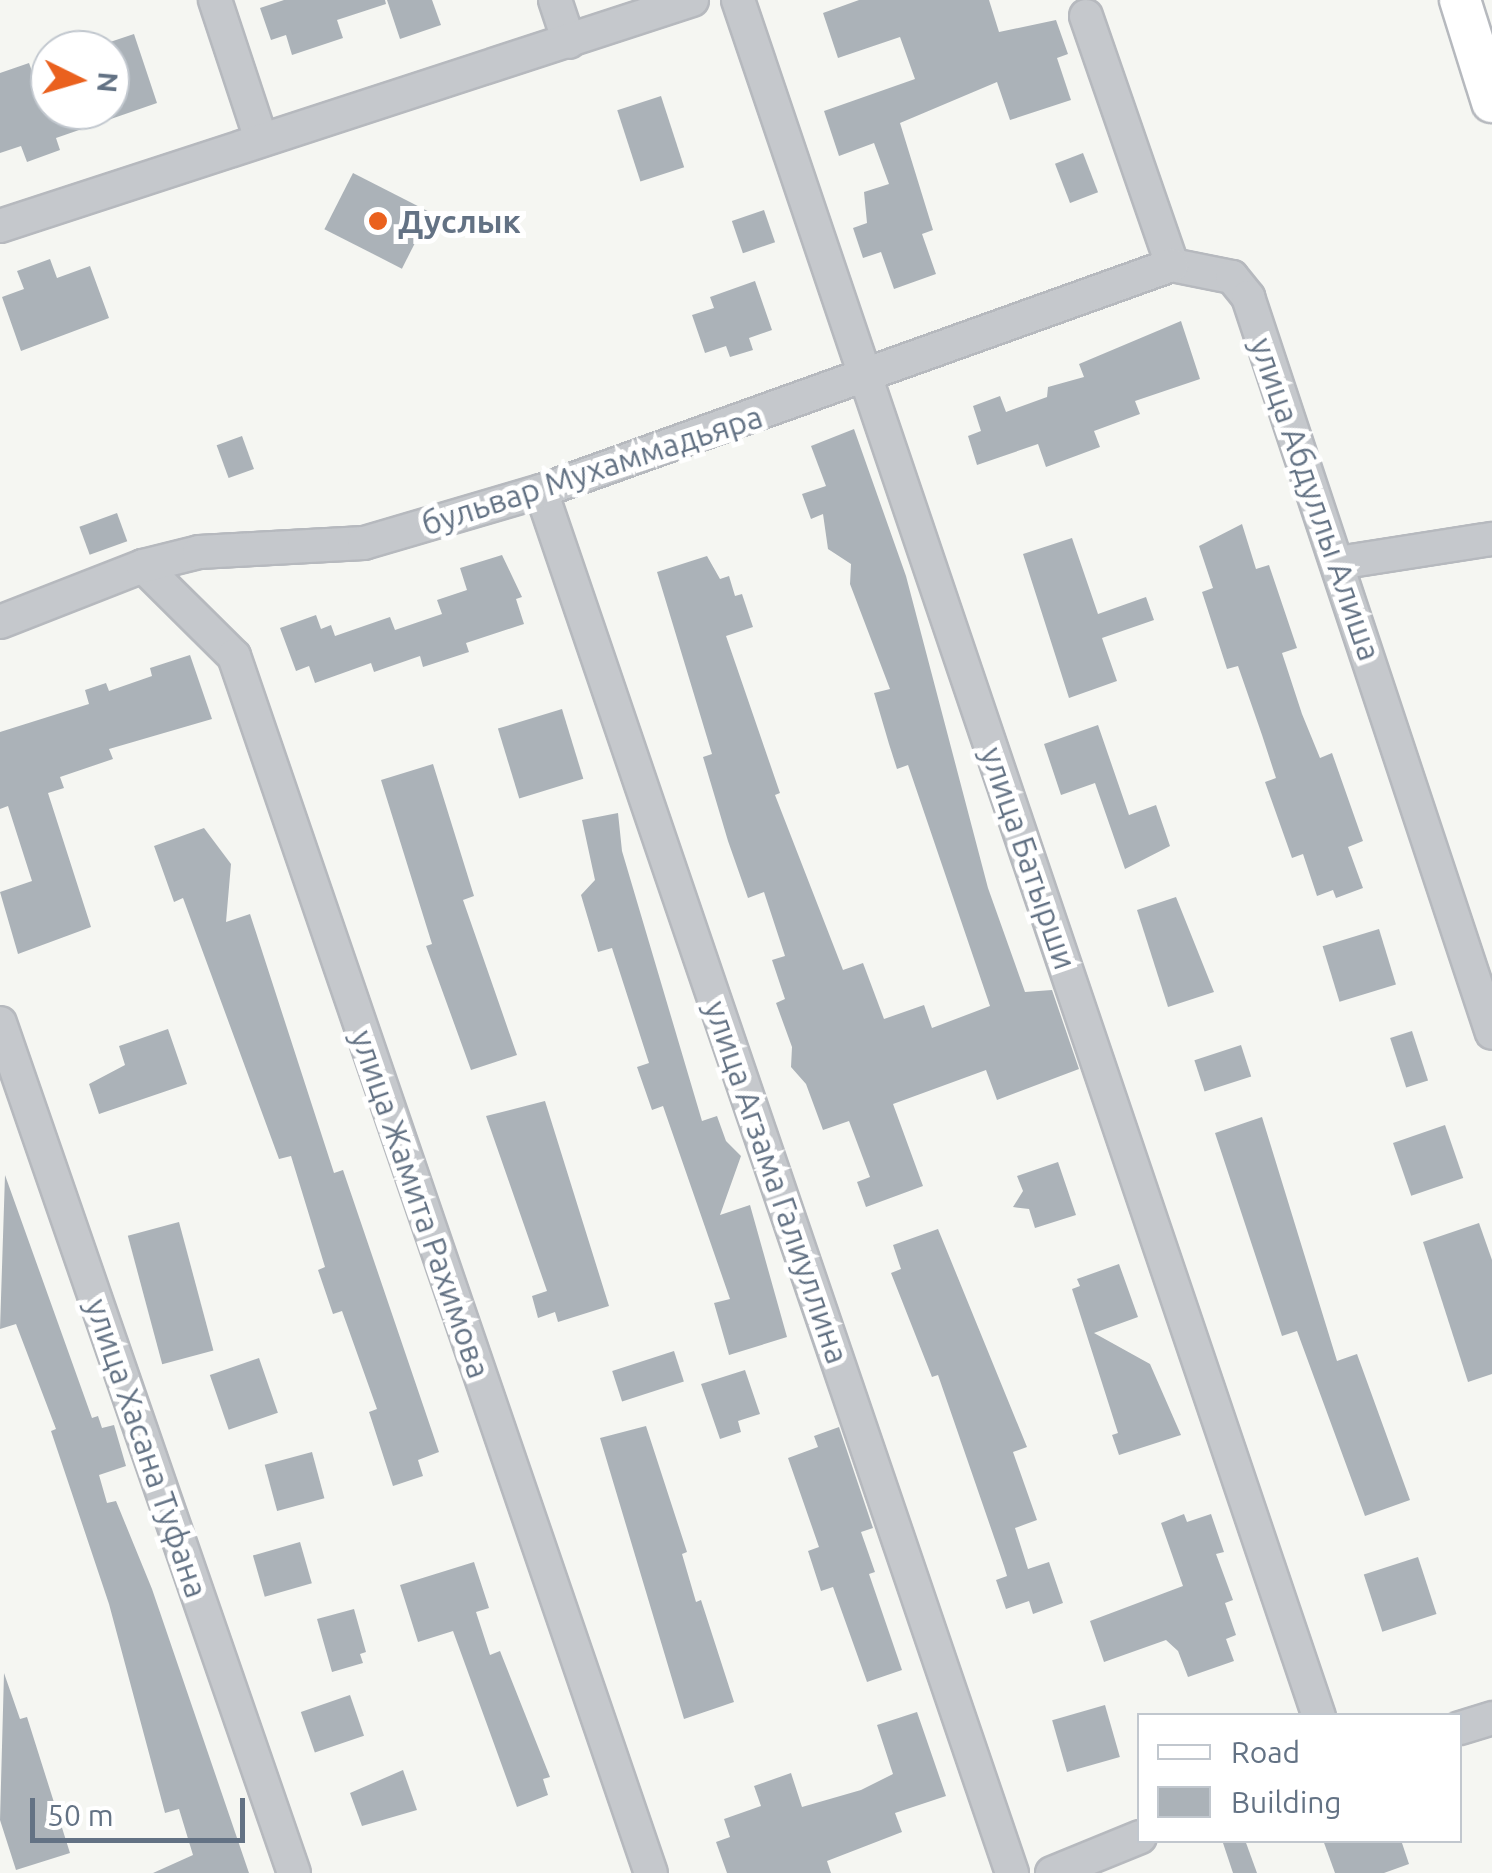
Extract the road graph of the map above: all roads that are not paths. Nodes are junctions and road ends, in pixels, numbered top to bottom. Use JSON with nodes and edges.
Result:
{"nodes":[{"id":1,"x":216,"y":0,"type":"edge"},
{"id":2,"x":555,"y":0,"type":"edge"},
{"id":3,"x":692,"y":0,"type":"edge"},
{"id":4,"x":738,"y":0,"type":"edge"},
{"id":5,"x":1460,"y":0,"type":"edge"},
{"id":6,"x":1086,"y":16,"type":"dead end"},
{"id":7,"x":569,"y":42,"type":"junction"},
{"id":8,"x":1492,"y":102,"type":"edge"},
{"id":9,"x":260,"y":136,"type":"junction"},
{"id":10,"x":0,"y":226,"type":"edge"},
{"id":11,"x":1172,"y":265,"type":"junction"},
{"id":12,"x":866,"y":378,"type":"junction"},
{"id":13,"x":541,"y":491,"type":"junction"},
{"id":14,"x":1492,"y":539,"type":"edge"},
{"id":15,"x":1338,"y":563,"type":"junction"},
{"id":16,"x":142,"y":566,"type":"junction"},
{"id":17,"x":0,"y":622,"type":"edge"},
{"id":18,"x":0,"y":1023,"type":"edge"},
{"id":19,"x":1492,"y":1033,"type":"edge"},
{"id":20,"x":1318,"y":1713,"type":"edge"},
{"id":21,"x":1492,"y":1718,"type":"edge"},
{"id":22,"x":1462,"y":1727,"type":"edge"},
{"id":23,"x":1137,"y":1838,"type":"edge"},
{"id":24,"x":294,"y":1873,"type":"edge"},
{"id":25,"x":651,"y":1873,"type":"edge"},
{"id":26,"x":1012,"y":1873,"type":"edge"},
{"id":27,"x":1052,"y":1873,"type":"edge"}],
"edges":[{"from":1,"to":9,"type":"street"},
{"from":2,"to":7,"type":"street"},
{"from":3,"to":7,"type":"street"},
{"from":4,"to":12,"type":"street","name":"улица Батырши"},
{"from":5,"to":8,"type":"main road"},
{"from":6,"to":11,"type":"street"},
{"from":7,"to":9,"type":"street"},
{"from":9,"to":10,"type":"street"},
{"from":11,"to":12,"type":"street","name":"бульвар Мухаммадьяра"},
{"from":11,"to":15,"type":"street","name":"улица Абдуллы Алиша"},
{"from":12,"to":13,"type":"street","name":"бульвар Мухаммадьяра"},
{"from":12,"to":20,"type":"street","name":"улица Батырши"},
{"from":13,"to":16,"type":"street","name":"бульвар Мухаммадьяра"},
{"from":13,"to":26,"type":"street","name":"улица Агзама Галиуллина"},
{"from":14,"to":15,"type":"street"},
{"from":15,"to":19,"type":"street","name":"улица Абдуллы Алиша"},
{"from":16,"to":17,"type":"street","name":"бульвар Мухаммадьяра"},
{"from":16,"to":25,"type":"street","name":"улица Жамита Рахимова"},
{"from":18,"to":24,"type":"street","name":"улица Хасана Туфана"},
{"from":21,"to":22,"type":"street"},
{"from":23,"to":27,"type":"street"}]}
